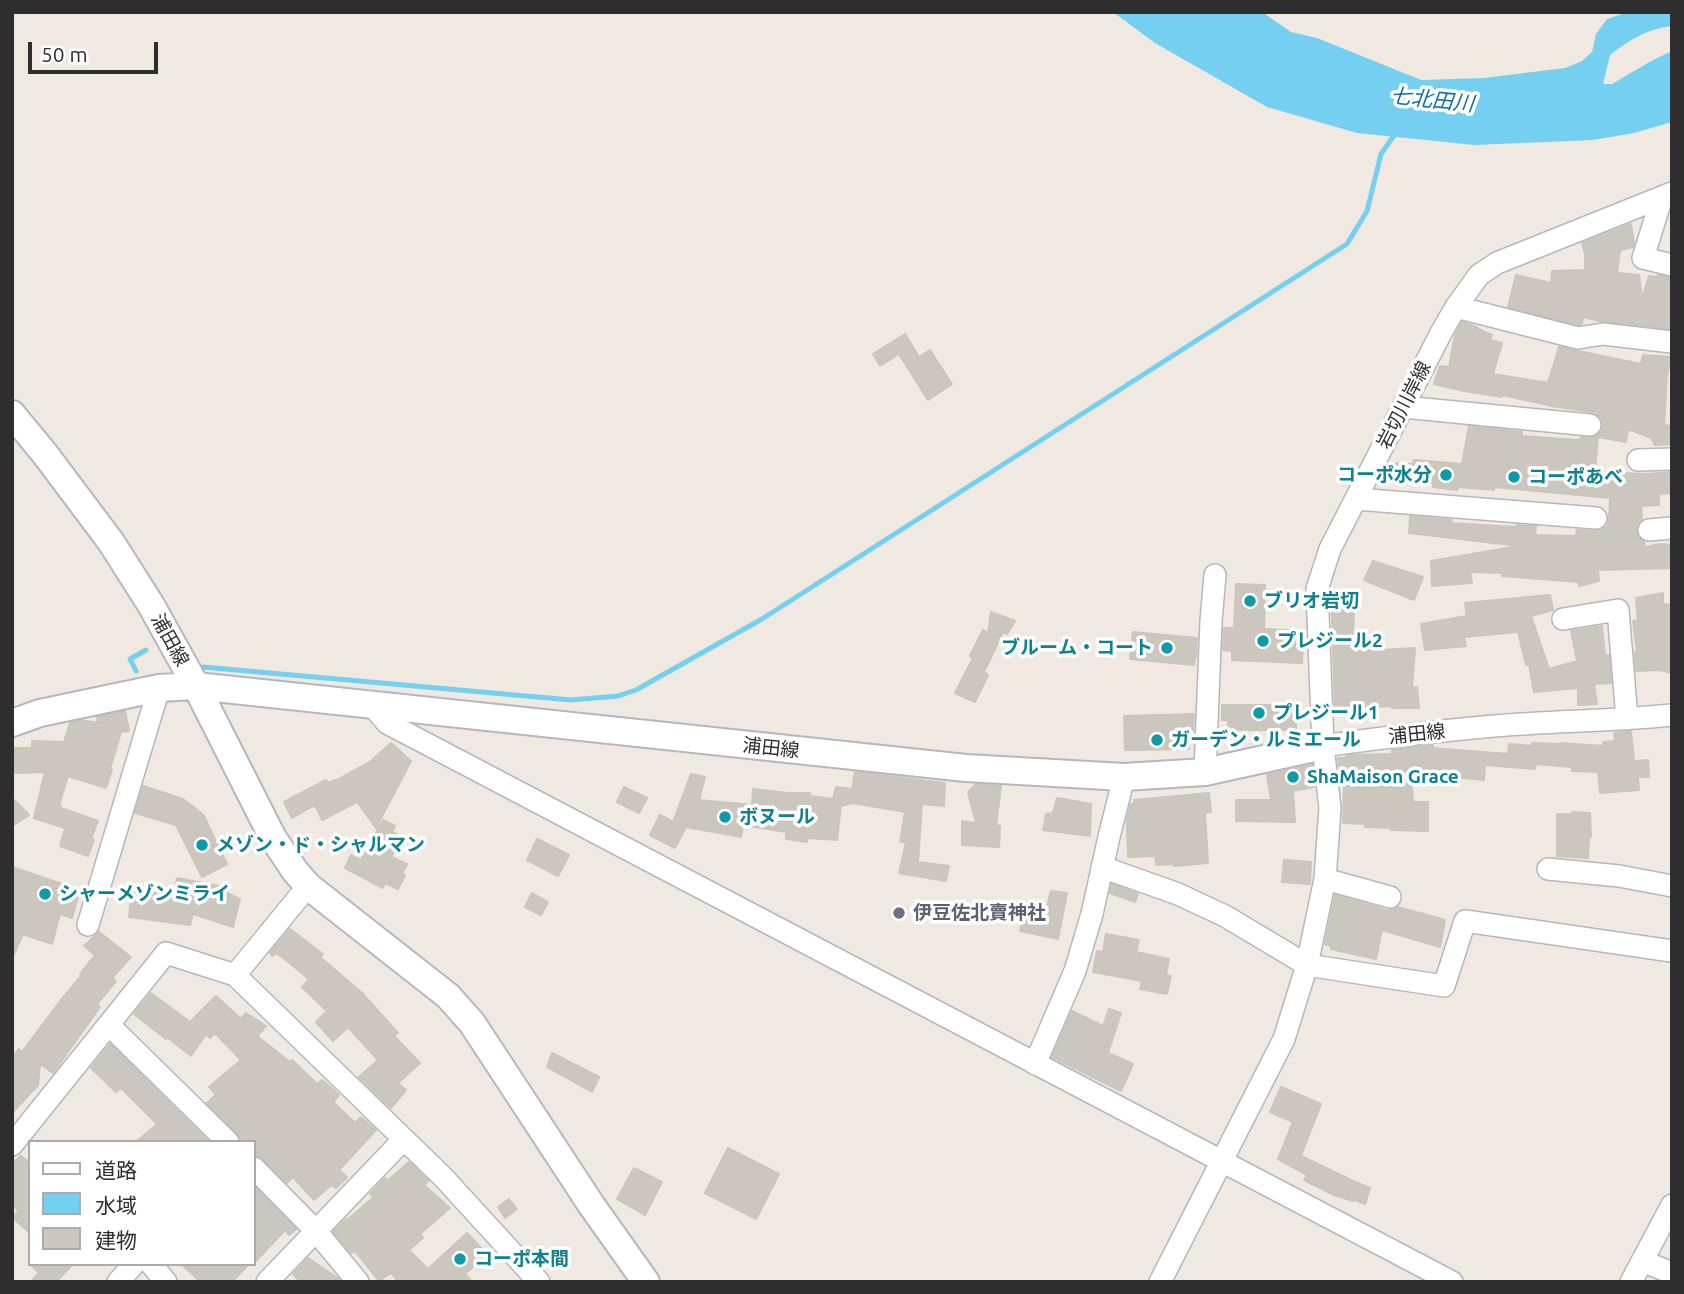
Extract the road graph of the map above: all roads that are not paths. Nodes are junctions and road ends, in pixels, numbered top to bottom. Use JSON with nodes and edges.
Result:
{"nodes":[{"id":1,"x":1667,"y":195,"type":"edge"},
{"id":2,"x":1672,"y":265,"type":"edge"},
{"id":3,"x":1456,"y":307,"type":"junction"},
{"id":4,"x":1672,"y":342,"type":"edge"},
{"id":5,"x":1403,"y":407,"type":"junction"},
{"id":6,"x":12,"y":414,"type":"edge"},
{"id":7,"x":1590,"y":425,"type":"dead end"},
{"id":8,"x":1672,"y":458,"type":"edge"},
{"id":9,"x":1639,"y":460,"type":"dead end"},
{"id":10,"x":1356,"y":499,"type":"junction"},
{"id":11,"x":1596,"y":518,"type":"dead end"},
{"id":12,"x":1672,"y":528,"type":"edge"},
{"id":13,"x":1649,"y":530,"type":"dead end"},
{"id":14,"x":1215,"y":575,"type":"dead end"},
{"id":15,"x":1563,"y":619,"type":"dead end"},
{"id":16,"x":196,"y":686,"type":"junction"},
{"id":17,"x":159,"y":688,"type":"junction"},
{"id":18,"x":370,"y":703,"type":"junction"},
{"id":19,"x":1672,"y":715,"type":"edge"},
{"id":20,"x":1627,"y":719,"type":"junction"},
{"id":21,"x":12,"y":723,"type":"edge"},
{"id":22,"x":1323,"y":746,"type":"junction"},
{"id":23,"x":1205,"y":772,"type":"junction"},
{"id":24,"x":1124,"y":778,"type":"junction"},
{"id":25,"x":1102,"y":867,"type":"junction"},
{"id":26,"x":1548,"y":869,"type":"dead end"},
{"id":27,"x":1325,"y":879,"type":"junction"},
{"id":28,"x":308,"y":886,"type":"junction"},
{"id":29,"x":1672,"y":886,"type":"edge"},
{"id":30,"x":1390,"y":897,"type":"dead end"},
{"id":31,"x":88,"y":925,"type":"dead end"},
{"id":32,"x":1672,"y":951,"type":"edge"},
{"id":33,"x":1307,"y":965,"type":"junction"},
{"id":34,"x":235,"y":975,"type":"junction"},
{"id":35,"x":108,"y":1025,"type":"junction"},
{"id":36,"x":1035,"y":1064,"type":"junction"},
{"id":37,"x":404,"y":1139,"type":"junction"},
{"id":38,"x":226,"y":1140,"type":"edge"},
{"id":39,"x":21,"y":1141,"type":"edge"},
{"id":40,"x":1222,"y":1162,"type":"junction"},
{"id":41,"x":256,"y":1170,"type":"edge"},
{"id":42,"x":1672,"y":1205,"type":"edge"},
{"id":43,"x":316,"y":1231,"type":"junction"},
{"id":44,"x":1642,"y":1261,"type":"junction"},
{"id":45,"x":132,"y":1266,"type":"edge"},
{"id":46,"x":152,"y":1266,"type":"edge"},
{"id":47,"x":1672,"y":1273,"type":"edge"},
{"id":48,"x":118,"y":1282,"type":"edge"},
{"id":49,"x":166,"y":1282,"type":"edge"},
{"id":50,"x":267,"y":1282,"type":"edge"},
{"id":51,"x":358,"y":1282,"type":"edge"},
{"id":52,"x":539,"y":1282,"type":"edge"},
{"id":53,"x":646,"y":1282,"type":"edge"},
{"id":54,"x":1160,"y":1282,"type":"edge"},
{"id":55,"x":1452,"y":1282,"type":"edge"},
{"id":56,"x":1631,"y":1282,"type":"edge"}],
"edges":[{"from":1,"to":2,"type":"street"},
{"from":1,"to":3,"type":"street","name":"岩切川岸線"},
{"from":3,"to":4,"type":"street"},
{"from":3,"to":5,"type":"street","name":"岩切川岸線"},
{"from":5,"to":7,"type":"street"},
{"from":5,"to":10,"type":"street","name":"岩切川岸線"},
{"from":6,"to":16,"type":"street","name":"浦田線"},
{"from":8,"to":9,"type":"street"},
{"from":10,"to":11,"type":"street"},
{"from":10,"to":22,"type":"street","name":"岩切川岸線"},
{"from":12,"to":13,"type":"street"},
{"from":14,"to":23,"type":"street"},
{"from":15,"to":20,"type":"street"},
{"from":16,"to":17,"type":"street"},
{"from":16,"to":18,"type":"street","name":"浦田線"},
{"from":16,"to":28,"type":"street"},
{"from":17,"to":21,"type":"street"},
{"from":17,"to":31,"type":"street"},
{"from":18,"to":24,"type":"street","name":"浦田線"},
{"from":18,"to":36,"type":"street"},
{"from":19,"to":20,"type":"street","name":"浦田線"},
{"from":20,"to":22,"type":"street","name":"浦田線"},
{"from":22,"to":23,"type":"street","name":"浦田線"},
{"from":22,"to":27,"type":"street","name":"岩切川岸線"},
{"from":23,"to":24,"type":"street","name":"浦田線"},
{"from":24,"to":25,"type":"street"},
{"from":25,"to":33,"type":"street"},
{"from":25,"to":36,"type":"street"},
{"from":26,"to":29,"type":"street"},
{"from":27,"to":30,"type":"street"},
{"from":27,"to":33,"type":"street","name":"岩切川岸線"},
{"from":28,"to":34,"type":"street"},
{"from":28,"to":53,"type":"street"},
{"from":32,"to":33,"type":"street"},
{"from":33,"to":40,"type":"street","name":"岩切川岸線"},
{"from":34,"to":35,"type":"street"},
{"from":34,"to":37,"type":"street"},
{"from":35,"to":38,"type":"street"},
{"from":35,"to":39,"type":"street"},
{"from":36,"to":40,"type":"street"},
{"from":37,"to":43,"type":"street"},
{"from":37,"to":52,"type":"street"},
{"from":40,"to":54,"type":"street","name":"岩切川岸線"},
{"from":40,"to":55,"type":"street"},
{"from":41,"to":43,"type":"street"},
{"from":42,"to":44,"type":"street"},
{"from":43,"to":50,"type":"street"},
{"from":43,"to":51,"type":"street"},
{"from":44,"to":47,"type":"street"},
{"from":44,"to":56,"type":"street"},
{"from":45,"to":48,"type":"street"},
{"from":46,"to":49,"type":"street"}]}
